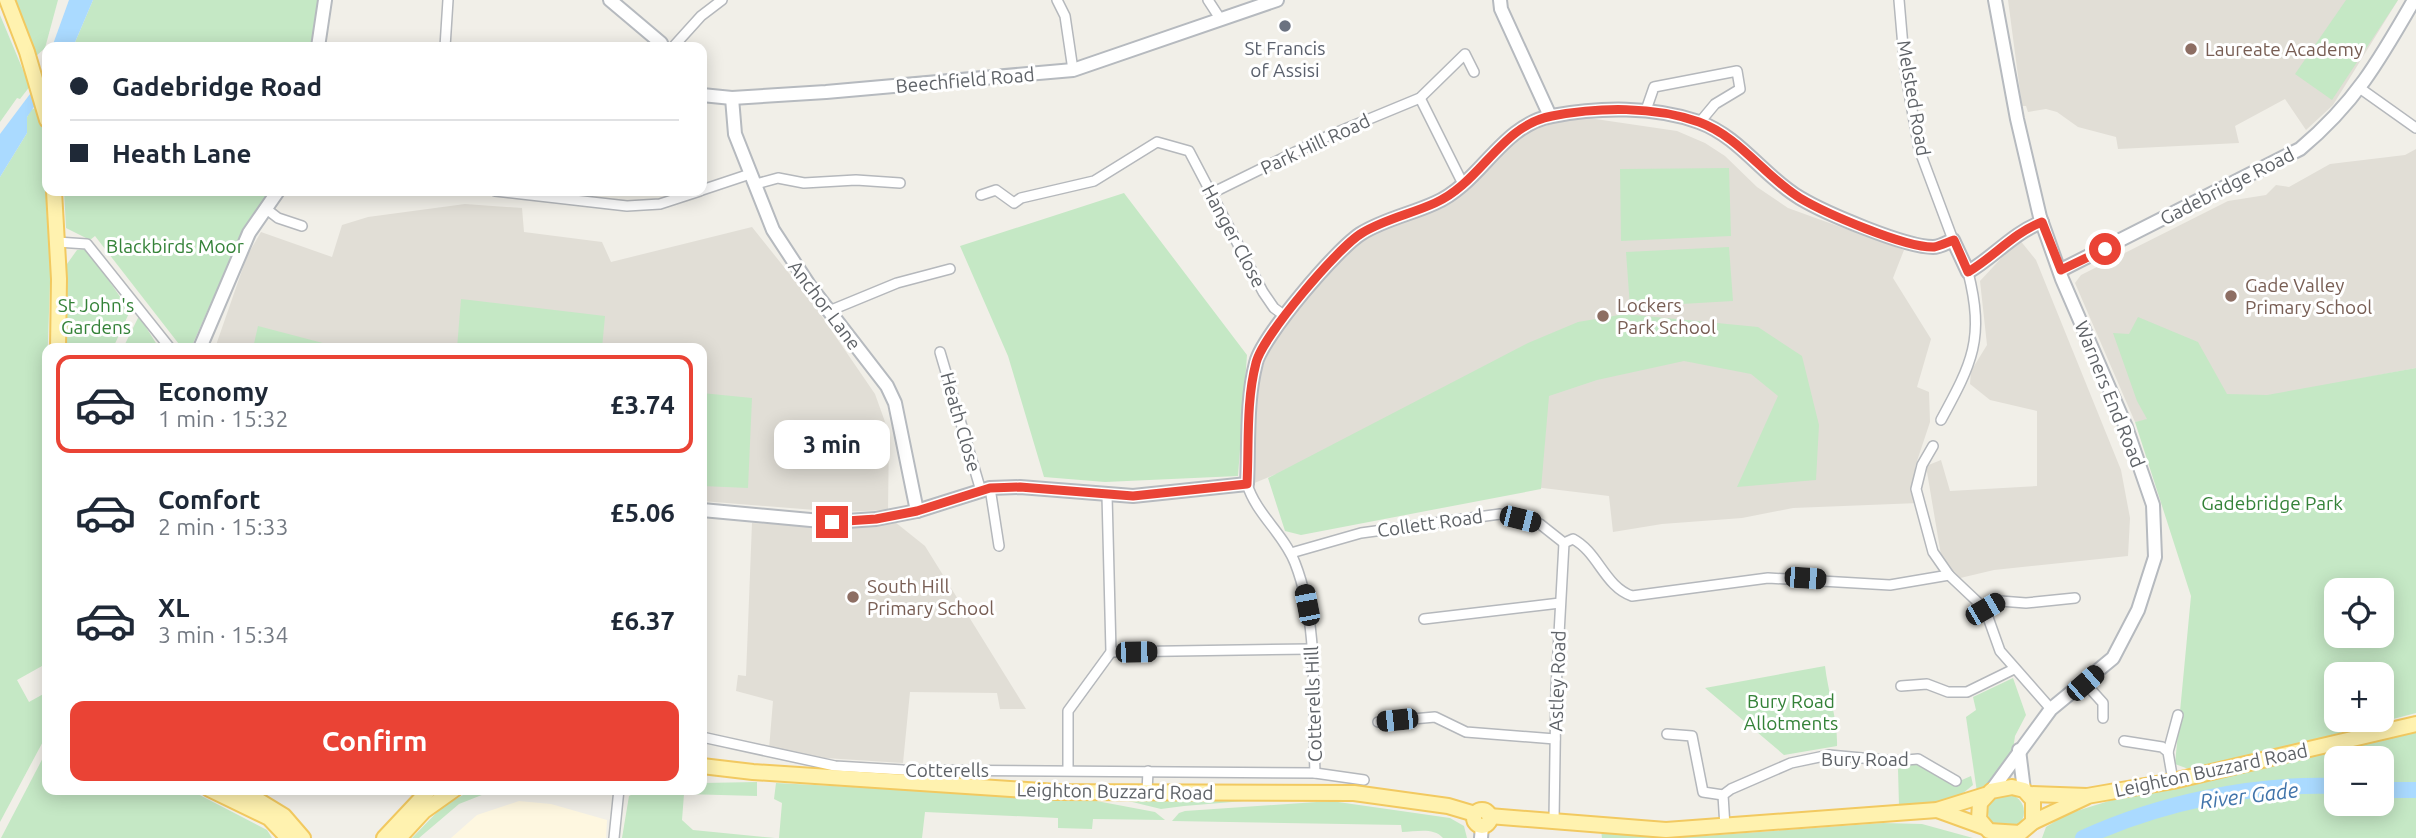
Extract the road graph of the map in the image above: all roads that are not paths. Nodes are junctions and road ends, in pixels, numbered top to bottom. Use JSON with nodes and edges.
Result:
{"nodes":[{"id":1,"x":7,"y":0,"type":"edge"},
{"id":2,"x":325,"y":0,"type":"edge"},
{"id":3,"x":448,"y":0,"type":"edge"},
{"id":4,"x":610,"y":0,"type":"edge"},
{"id":5,"x":722,"y":0,"type":"edge"},
{"id":6,"x":1057,"y":0,"type":"edge"},
{"id":7,"x":1208,"y":0,"type":"edge"},
{"id":8,"x":1277,"y":0,"type":"edge"},
{"id":9,"x":1500,"y":0,"type":"edge"},
{"id":10,"x":1899,"y":0,"type":"edge"},
{"id":11,"x":1995,"y":0,"type":"edge"},
{"id":12,"x":2414,"y":0,"type":"edge"},
{"id":13,"x":2411,"y":16,"type":"edge"},
{"id":14,"x":1221,"y":20,"type":"junction"},
{"id":15,"x":319,"y":42,"type":"edge"},
{"id":16,"x":445,"y":42,"type":"edge"},
{"id":17,"x":660,"y":42,"type":"edge"},
{"id":18,"x":678,"y":42,"type":"edge"},
{"id":19,"x":1073,"y":70,"type":"junction"},
{"id":20,"x":1474,"y":72,"type":"dead end"},
{"id":21,"x":2361,"y":89,"type":"junction"},
{"id":22,"x":707,"y":95,"type":"edge"},
{"id":23,"x":732,"y":97,"type":"junction"},
{"id":24,"x":1420,"y":98,"type":"junction"},
{"id":25,"x":42,"y":101,"type":"edge"},
{"id":26,"x":1646,"y":110,"type":"junction"},
{"id":27,"x":1550,"y":116,"type":"junction"},
{"id":28,"x":1700,"y":122,"type":"junction"},
{"id":29,"x":2416,"y":128,"type":"edge"},
{"id":30,"x":753,"y":179,"type":"junction"},
{"id":31,"x":900,"y":183,"type":"dead end"},
{"id":32,"x":1463,"y":184,"type":"junction"},
{"id":33,"x":707,"y":189,"type":"edge"},
{"id":34,"x":1212,"y":193,"type":"junction"},
{"id":35,"x":981,"y":195,"type":"dead end"},
{"id":36,"x":54,"y":196,"type":"edge"},
{"id":37,"x":274,"y":196,"type":"edge"},
{"id":38,"x":539,"y":196,"type":"edge"},
{"id":39,"x":683,"y":196,"type":"edge"},
{"id":40,"x":265,"y":208,"type":"junction"},
{"id":41,"x":2042,"y":222,"type":"junction"},
{"id":42,"x":302,"y":226,"type":"dead end"},
{"id":43,"x":1954,"y":240,"type":"junction"},
{"id":44,"x":57,"y":242,"type":"junction"},
{"id":45,"x":950,"y":270,"type":"dead end"},
{"id":46,"x":2061,"y":270,"type":"junction"},
{"id":47,"x":1968,"y":272,"type":"junction"},
{"id":48,"x":829,"y":311,"type":"junction"},
{"id":49,"x":1285,"y":316,"type":"junction"},
{"id":50,"x":58,"y":343,"type":"edge"},
{"id":51,"x":166,"y":343,"type":"edge"},
{"id":52,"x":202,"y":343,"type":"edge"},
{"id":53,"x":940,"y":352,"type":"dead end"},
{"id":54,"x":1941,"y":420,"type":"dead end"},
{"id":55,"x":1933,"y":446,"type":"dead end"},
{"id":56,"x":1247,"y":484,"type":"junction"},
{"id":57,"x":986,"y":490,"type":"junction"},
{"id":58,"x":1107,"y":495,"type":"junction"},
{"id":59,"x":707,"y":510,"type":"edge"},
{"id":60,"x":917,"y":511,"type":"junction"},
{"id":61,"x":1564,"y":542,"type":"junction"},
{"id":62,"x":999,"y":546,"type":"dead end"},
{"id":63,"x":1291,"y":554,"type":"junction"},
{"id":64,"x":1949,"y":575,"type":"junction"},
{"id":65,"x":2075,"y":598,"type":"dead end"},
{"id":66,"x":1560,"y":603,"type":"junction"},
{"id":67,"x":1985,"y":609,"type":"junction"},
{"id":68,"x":1424,"y":620,"type":"dead end"},
{"id":69,"x":1311,"y":649,"type":"junction"},
{"id":70,"x":1111,"y":652,"type":"junction"},
{"id":71,"x":2014,"y":669,"type":"junction"},
{"id":72,"x":2085,"y":683,"type":"junction"},
{"id":73,"x":1901,"y":685,"type":"dead end"},
{"id":74,"x":2051,"y":709,"type":"junction"},
{"id":75,"x":2178,"y":715,"type":"dead end"},
{"id":76,"x":2103,"y":718,"type":"dead end"},
{"id":77,"x":1378,"y":722,"type":"dead end"},
{"id":78,"x":2416,"y":724,"type":"edge"},
{"id":79,"x":1667,"y":734,"type":"dead end"},
{"id":80,"x":707,"y":738,"type":"edge"},
{"id":81,"x":1555,"y":739,"type":"junction"},
{"id":82,"x":2124,"y":741,"type":"dead end"},
{"id":83,"x":2019,"y":750,"type":"junction"},
{"id":84,"x":2168,"y":752,"type":"junction"},
{"id":85,"x":707,"y":766,"type":"edge"},
{"id":86,"x":1068,"y":769,"type":"junction"},
{"id":87,"x":1148,"y":771,"type":"junction"},
{"id":88,"x":753,"y":772,"type":"junction"},
{"id":89,"x":1315,"y":773,"type":"junction"},
{"id":90,"x":707,"y":775,"type":"edge"},
{"id":91,"x":1364,"y":780,"type":"dead end"},
{"id":92,"x":1956,"y":782,"type":"dead end"},
{"id":93,"x":2173,"y":782,"type":"junction"},
{"id":94,"x":1147,"y":792,"type":"junction"},
{"id":95,"x":2027,"y":792,"type":"junction"},
{"id":96,"x":1988,"y":793,"type":"junction"},
{"id":97,"x":221,"y":795,"type":"edge"},
{"id":98,"x":250,"y":795,"type":"edge"},
{"id":99,"x":424,"y":795,"type":"edge"},
{"id":100,"x":446,"y":795,"type":"edge"},
{"id":101,"x":618,"y":795,"type":"edge"},
{"id":102,"x":1723,"y":795,"type":"junction"},
{"id":103,"x":2087,"y":796,"type":"junction"},
{"id":104,"x":1937,"y":810,"type":"junction"},
{"id":105,"x":1554,"y":820,"type":"junction"},
{"id":106,"x":1482,"y":823,"type":"edge"},
{"id":107,"x":1725,"y":827,"type":"junction"},
{"id":108,"x":2029,"y":829,"type":"edge"},
{"id":109,"x":1989,"y":832,"type":"edge"},
{"id":110,"x":288,"y":838,"type":"edge"},
{"id":111,"x":303,"y":838,"type":"edge"},
{"id":112,"x":384,"y":838,"type":"edge"},
{"id":113,"x":399,"y":838,"type":"edge"},
{"id":114,"x":614,"y":838,"type":"edge"}],
"edges":[{"from":1,"to":25,"type":"main road"},
{"from":2,"to":15,"type":"street"},
{"from":3,"to":16,"type":"street"},
{"from":4,"to":17,"type":"street"},
{"from":5,"to":18,"type":"street"},
{"from":6,"to":19,"type":"street"},
{"from":7,"to":14,"type":"street"},
{"from":8,"to":14,"type":"street","name":"Beechfield Road"},
{"from":9,"to":27,"type":"street"},
{"from":10,"to":43,"type":"street","name":"Melsted Road"},
{"from":11,"to":41,"type":"street","name":"Warners End Road"},
{"from":12,"to":13,"type":"street","name":"Gadebridge Road"},
{"from":13,"to":21,"type":"street","name":"Gadebridge Road"},
{"from":14,"to":19,"type":"street","name":"Beechfield Road"},
{"from":19,"to":23,"type":"street","name":"Beechfield Road"},
{"from":20,"to":24,"type":"street","name":"Park Hill Road"},
{"from":21,"to":29,"type":"street"},
{"from":21,"to":46,"type":"street","name":"Gadebridge Road"},
{"from":22,"to":23,"type":"street","name":"Beechfield Road"},
{"from":23,"to":30,"type":"street","name":"Anchor Lane"},
{"from":24,"to":32,"type":"street"},
{"from":24,"to":34,"type":"street","name":"Park Hill Road"},
{"from":26,"to":27,"type":"street"},
{"from":26,"to":28,"type":"street"},
{"from":26,"to":28,"type":"street"},
{"from":27,"to":32,"type":"street"},
{"from":28,"to":43,"type":"street"},
{"from":30,"to":31,"type":"street"},
{"from":30,"to":33,"type":"street"},
{"from":30,"to":48,"type":"street","name":"Anchor Lane"},
{"from":32,"to":49,"type":"street"},
{"from":34,"to":35,"type":"street","name":"Hanger Close"},
{"from":34,"to":49,"type":"street","name":"Hanger Close"},
{"from":36,"to":44,"type":"main road"},
{"from":37,"to":40,"type":"street"},
{"from":38,"to":39,"type":"street"},
{"from":40,"to":42,"type":"street"},
{"from":40,"to":52,"type":"street"},
{"from":41,"to":46,"type":"street","name":"Warners End Road"},
{"from":41,"to":47,"type":"street"},
{"from":43,"to":47,"type":"street","name":"Melsted Road"},
{"from":44,"to":50,"type":"main road"},
{"from":44,"to":51,"type":"street"},
{"from":45,"to":48,"type":"street"},
{"from":46,"to":72,"type":"street","name":"Warners End Road"},
{"from":47,"to":54,"type":"street"},
{"from":48,"to":60,"type":"street","name":"Anchor Lane"},
{"from":49,"to":56,"type":"street"},
{"from":53,"to":57,"type":"street","name":"Heath Close"},
{"from":55,"to":64,"type":"street"},
{"from":56,"to":58,"type":"street"},
{"from":56,"to":63,"type":"street","name":"Cotterells Hill"},
{"from":57,"to":58,"type":"street"},
{"from":57,"to":60,"type":"street"},
{"from":57,"to":62,"type":"street","name":"Heath Close"},
{"from":58,"to":70,"type":"street"},
{"from":59,"to":60,"type":"street"},
{"from":61,"to":63,"type":"street","name":"Collett Road"},
{"from":61,"to":64,"type":"street","name":"Collett Road"},
{"from":61,"to":66,"type":"street","name":"Astley Road"},
{"from":63,"to":69,"type":"street","name":"Cotterells Hill"},
{"from":64,"to":67,"type":"street"},
{"from":65,"to":67,"type":"street"},
{"from":66,"to":68,"type":"street"},
{"from":66,"to":81,"type":"street","name":"Astley Road"},
{"from":67,"to":71,"type":"street"},
{"from":69,"to":70,"type":"street"},
{"from":69,"to":89,"type":"street","name":"Cotterells Hill"},
{"from":70,"to":86,"type":"street"},
{"from":71,"to":73,"type":"street"},
{"from":71,"to":74,"type":"street"},
{"from":72,"to":74,"type":"street","name":"Warners End Road"},
{"from":72,"to":76,"type":"street"},
{"from":74,"to":83,"type":"street","name":"Warners End Road"},
{"from":75,"to":84,"type":"street"},
{"from":77,"to":81,"type":"street"},
{"from":78,"to":93,"type":"main road","name":"Leighton Buzzard Road"},
{"from":79,"to":102,"type":"street"},
{"from":80,"to":86,"type":"street","name":"Cotterells"},
{"from":81,"to":105,"type":"street","name":"Astley Road"},
{"from":82,"to":84,"type":"street"},
{"from":83,"to":95,"type":"street"},
{"from":83,"to":96,"type":"street","name":"Warners End Road"},
{"from":84,"to":93,"type":"street"},
{"from":85,"to":88,"type":"main road","name":"Leighton Buzzard Road"},
{"from":86,"to":87,"type":"street","name":"Cotterells"},
{"from":87,"to":89,"type":"street","name":"Cotterells"},
{"from":87,"to":94,"type":"street"},
{"from":88,"to":90,"type":"main road","name":"Leighton Buzzard Road"},
{"from":88,"to":94,"type":"main road","name":"Leighton Buzzard Road"},
{"from":89,"to":91,"type":"street","name":"Cotterells"},
{"from":92,"to":102,"type":"street","name":"Bury Road"},
{"from":93,"to":103,"type":"main road","name":"Leighton Buzzard Road"},
{"from":94,"to":106,"type":"main road","name":"Leighton Buzzard Road"},
{"from":95,"to":96,"type":"main road"},
{"from":95,"to":103,"type":"main road","name":"Leighton Buzzard Road"},
{"from":95,"to":108,"type":"main road"},
{"from":96,"to":104,"type":"main road","name":"Leighton Buzzard Road"},
{"from":96,"to":109,"type":"main road"},
{"from":97,"to":110,"type":"main road"},
{"from":98,"to":111,"type":"main road"},
{"from":99,"to":112,"type":"main road"},
{"from":100,"to":113,"type":"main road"},
{"from":101,"to":114,"type":"street"},
{"from":102,"to":107,"type":"street"},
{"from":103,"to":108,"type":"main road","name":"Leighton Buzzard Road"},
{"from":104,"to":107,"type":"main road","name":"Leighton Buzzard Road"},
{"from":104,"to":109,"type":"main road","name":"Leighton Buzzard Road"},
{"from":105,"to":106,"type":"main road","name":"Leighton Buzzard Road"},
{"from":105,"to":107,"type":"main road","name":"Leighton Buzzard Road"},
{"from":108,"to":109,"type":"main road"}]}
